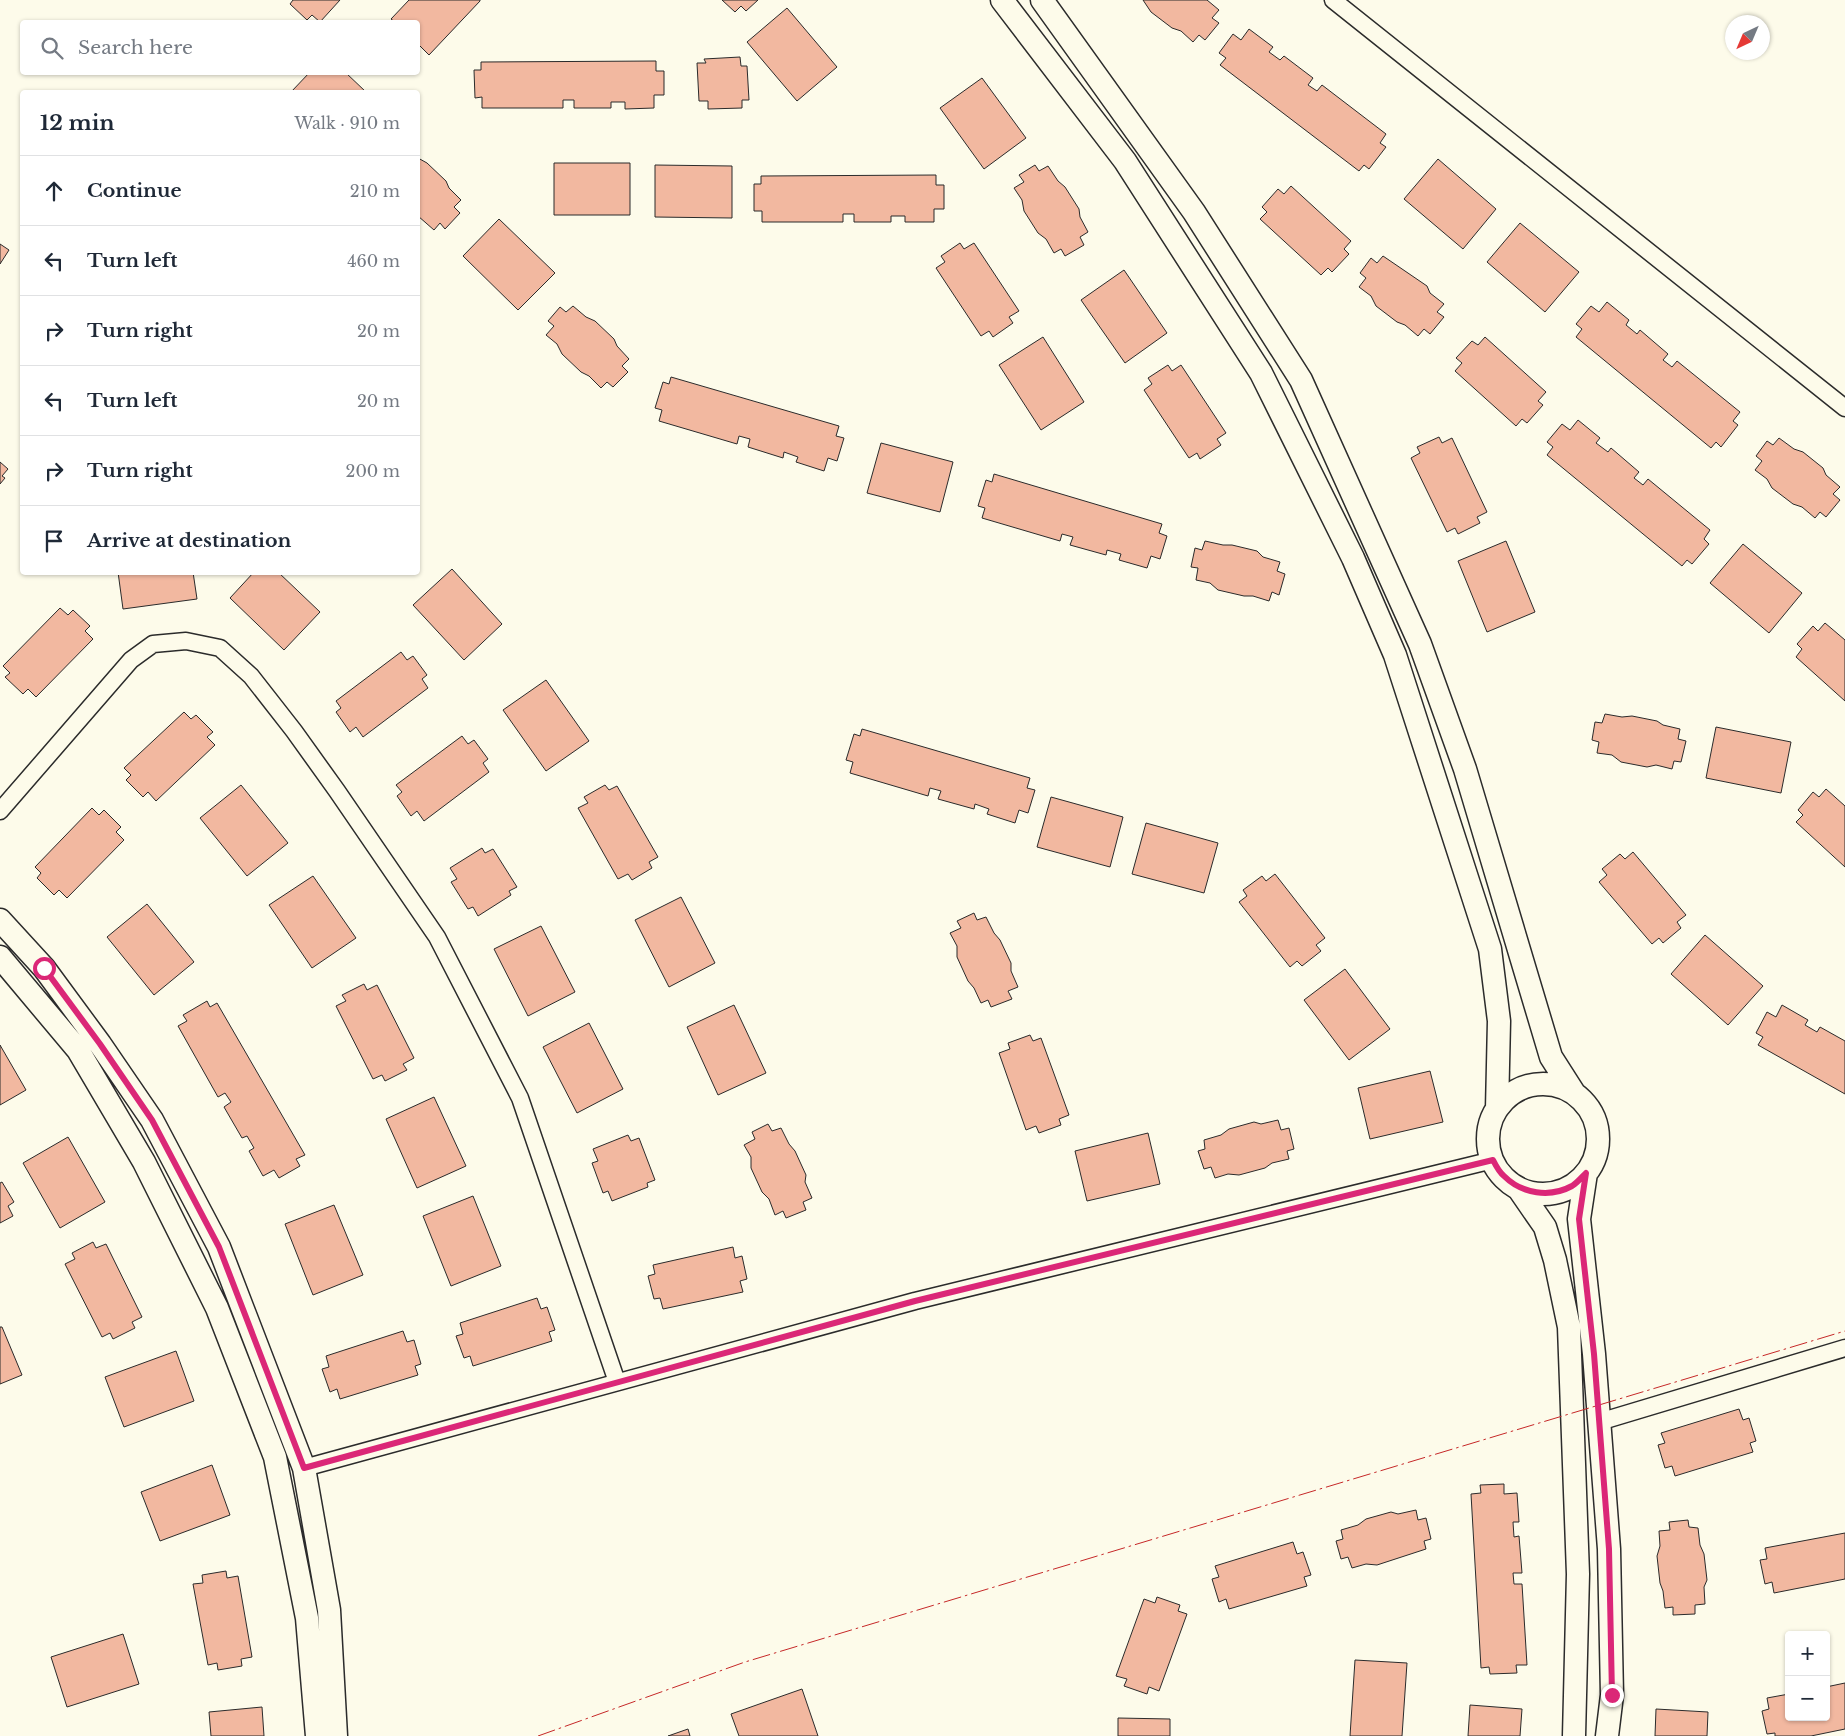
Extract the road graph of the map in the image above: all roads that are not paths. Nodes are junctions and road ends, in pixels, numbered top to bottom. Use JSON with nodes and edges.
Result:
{"nodes":[{"id":1,"x":1002,"y":0,"type":"edge"},
{"id":2,"x":1042,"y":0,"type":"edge"},
{"id":3,"x":1333,"y":0,"type":"edge"},
{"id":4,"x":1845,"y":408,"type":"edge"},
{"id":5,"x":0,"y":812,"type":"edge"},
{"id":6,"x":0,"y":920,"type":"edge"},
{"id":7,"x":0,"y":957,"type":"edge"},
{"id":8,"x":1574,"y":1093,"type":"junction"},
{"id":9,"x":1497,"y":1109,"type":"junction"},
{"id":10,"x":1493,"y":1160,"type":"junction"},
{"id":11,"x":1586,"y":1173,"type":"junction"},
{"id":12,"x":1518,"y":1188,"type":"junction"},
{"id":13,"x":1845,"y":1348,"type":"edge"},
{"id":14,"x":617,"y":1382,"type":"junction"},
{"id":15,"x":1599,"y":1422,"type":"junction"},
{"id":16,"x":304,"y":1468,"type":"junction"},
{"id":17,"x":316,"y":1736,"type":"edge"},
{"id":18,"x":336,"y":1736,"type":"edge"},
{"id":19,"x":1574,"y":1736,"type":"edge"},
{"id":20,"x":1607,"y":1736,"type":"edge"}],
"edges":[{"from":1,"to":9,"type":"street"},
{"from":2,"to":8,"type":"street"},
{"from":3,"to":4,"type":"street"},
{"from":5,"to":14,"type":"street"},
{"from":6,"to":16,"type":"street"},
{"from":7,"to":17,"type":"street"},
{"from":8,"to":9,"type":"street"},
{"from":8,"to":11,"type":"street"},
{"from":9,"to":10,"type":"street"},
{"from":10,"to":12,"type":"street"},
{"from":10,"to":14,"type":"street"},
{"from":11,"to":12,"type":"street"},
{"from":11,"to":15,"type":"street"},
{"from":12,"to":19,"type":"street"},
{"from":13,"to":15,"type":"street"},
{"from":14,"to":16,"type":"street"},
{"from":15,"to":20,"type":"street"},
{"from":16,"to":18,"type":"street"}]}
